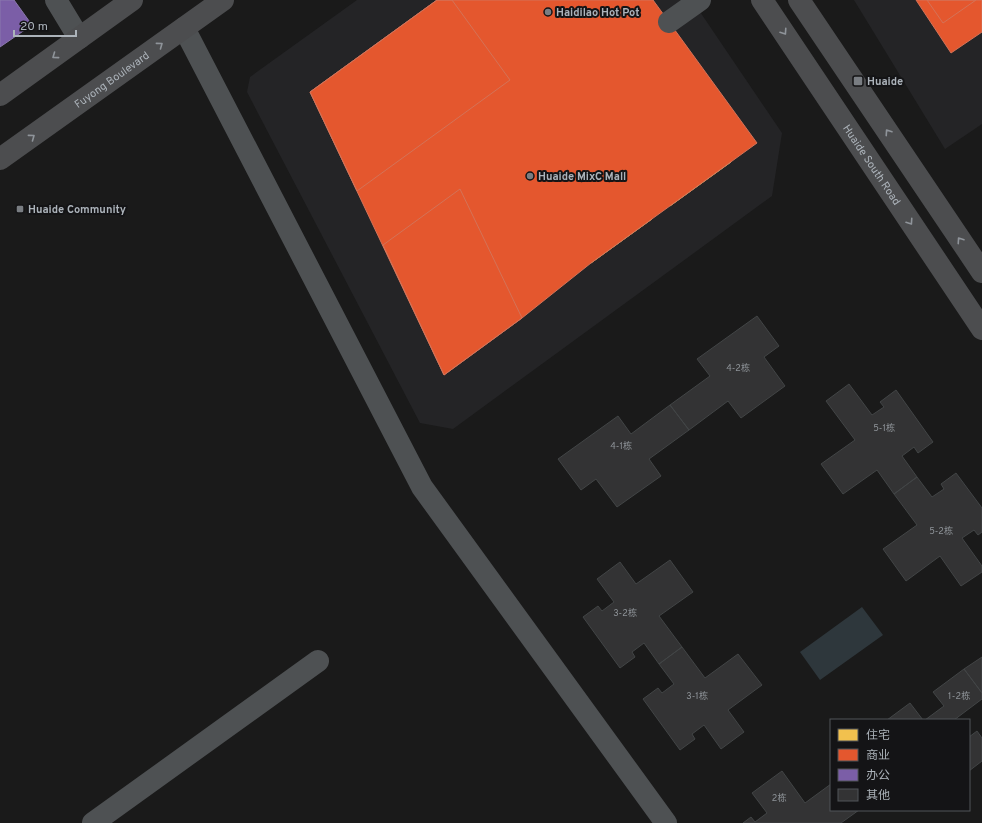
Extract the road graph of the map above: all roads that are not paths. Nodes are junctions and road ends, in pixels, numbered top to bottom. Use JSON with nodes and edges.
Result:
{"nodes":[{"id":1,"x":56,"y":0,"type":"edge"},
{"id":2,"x":132,"y":0,"type":"edge"},
{"id":3,"x":223,"y":0,"type":"edge"},
{"id":4,"x":700,"y":0,"type":"edge"},
{"id":5,"x":762,"y":0,"type":"edge"},
{"id":6,"x":800,"y":0,"type":"edge"},
{"id":7,"x":669,"y":22,"type":"dead end"},
{"id":8,"x":184,"y":28,"type":"junction"},
{"id":9,"x":79,"y":38,"type":"junction"},
{"id":10,"x":0,"y":95,"type":"edge"},
{"id":11,"x":0,"y":159,"type":"edge"},
{"id":12,"x":982,"y":272,"type":"edge"},
{"id":13,"x":982,"y":329,"type":"edge"},
{"id":14,"x":318,"y":661,"type":"dead end"},
{"id":15,"x":93,"y":823,"type":"edge"},
{"id":16,"x":666,"y":823,"type":"edge"}],
"edges":[{"from":1,"to":9,"type":"street"},
{"from":2,"to":9,"type":"main road"},
{"from":3,"to":8,"type":"main road","name":"Fuyong Boulevard"},
{"from":4,"to":7,"type":"street"},
{"from":5,"to":13,"type":"main road","name":"Huaide South Road","one_way":true},
{"from":12,"to":6,"type":"main road","one_way":true},
{"from":11,"to":8,"type":"main road","name":"Fuyong Boulevard","one_way":true},
{"from":8,"to":16,"type":"street"},
{"from":9,"to":10,"type":"main road","one_way":true},
{"from":14,"to":15,"type":"street"}]}
